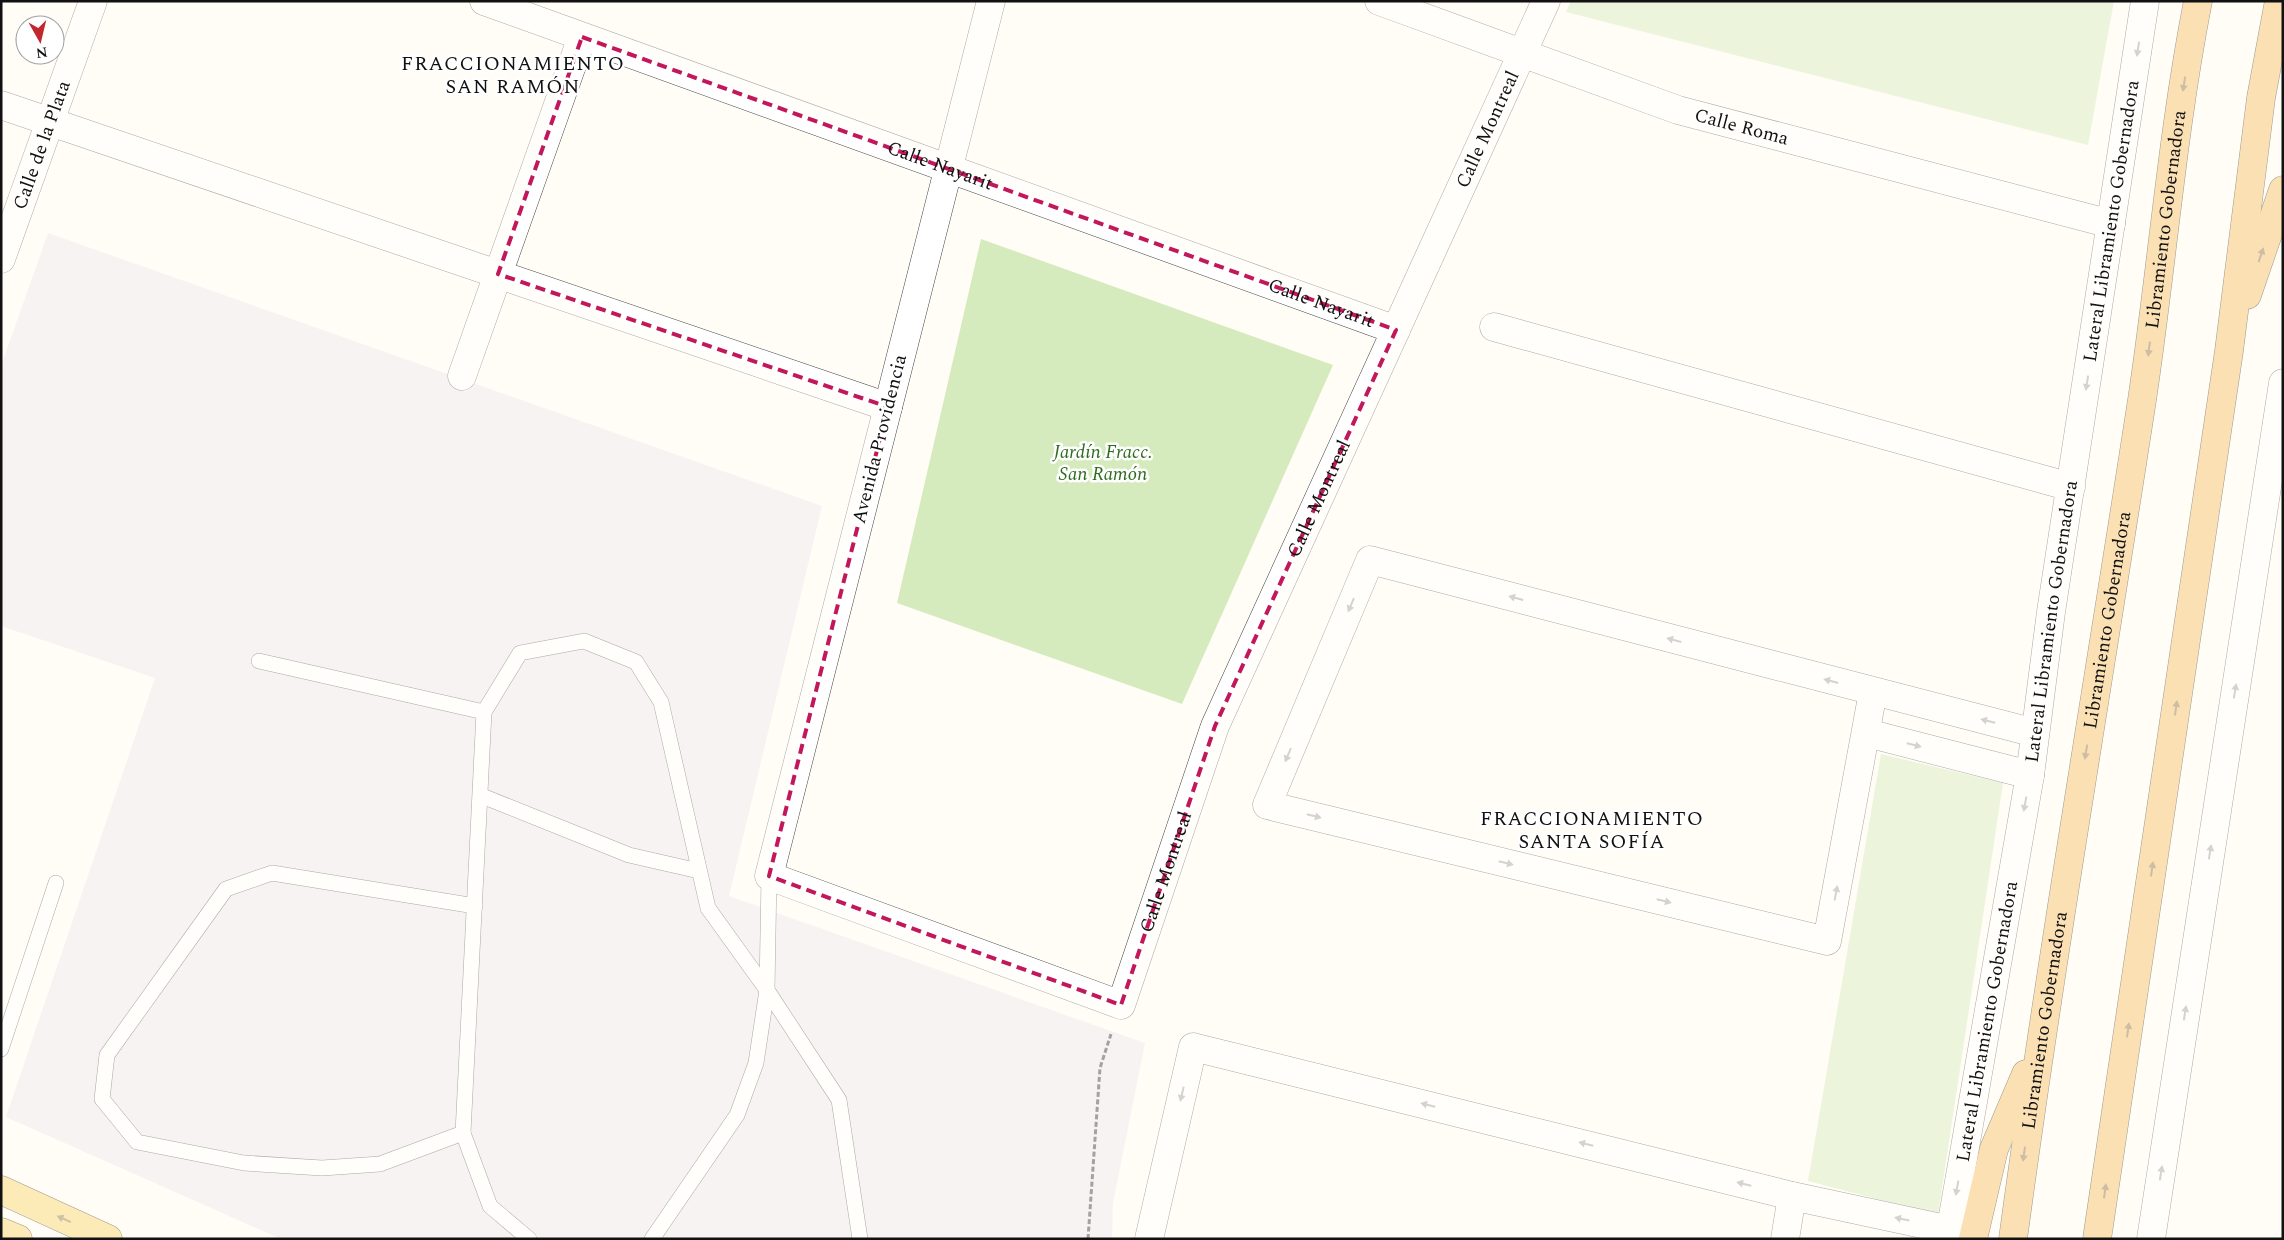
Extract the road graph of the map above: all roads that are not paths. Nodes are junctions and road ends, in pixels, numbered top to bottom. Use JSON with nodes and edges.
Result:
{"nodes":[{"id":1,"x":94,"y":1,"type":"edge"},
{"id":2,"x":484,"y":1,"type":"edge"},
{"id":3,"x":991,"y":1,"type":"edge"},
{"id":4,"x":1379,"y":1,"type":"edge"},
{"id":5,"x":1546,"y":1,"type":"edge"},
{"id":6,"x":2145,"y":1,"type":"edge"},
{"id":7,"x":2198,"y":1,"type":"edge"},
{"id":8,"x":2279,"y":1,"type":"edge"},
{"id":9,"x":582,"y":37,"type":"junction"},
{"id":10,"x":1522,"y":54,"type":"junction"},
{"id":11,"x":1,"y":104,"type":"edge"},
{"id":12,"x":50,"y":122,"type":"junction"},
{"id":13,"x":948,"y":169,"type":"junction"},
{"id":14,"x":2283,"y":190,"type":"edge"},
{"id":15,"x":2111,"y":224,"type":"junction"},
{"id":16,"x":1,"y":260,"type":"edge"},
{"id":17,"x":498,"y":274,"type":"junction"},
{"id":18,"x":1494,"y":327,"type":"dead end"},
{"id":19,"x":1396,"y":330,"type":"junction"},
{"id":20,"x":2229,"y":351,"type":"junction"},
{"id":21,"x":462,"y":376,"type":"dead end"},
{"id":22,"x":2283,"y":383,"type":"edge"},
{"id":23,"x":888,"y":407,"type":"junction"},
{"id":24,"x":2071,"y":487,"type":"junction"},
{"id":25,"x":259,"y":661,"type":"dead end"},
{"id":26,"x":1873,"y":692,"type":"junction"},
{"id":27,"x":484,"y":712,"type":"junction"},
{"id":28,"x":1867,"y":733,"type":"junction"},
{"id":29,"x":2036,"y":733,"type":"junction"},
{"id":30,"x":2030,"y":775,"type":"junction"},
{"id":31,"x":482,"y":796,"type":"junction"},
{"id":32,"x":699,"y":871,"type":"junction"},
{"id":33,"x":769,"y":876,"type":"junction"},
{"id":34,"x":56,"y":883,"type":"dead end"},
{"id":35,"x":475,"y":906,"type":"junction"},
{"id":36,"x":767,"y":990,"type":"junction"},
{"id":37,"x":2040,"y":1041,"type":"junction"},
{"id":38,"x":1,"y":1049,"type":"edge"},
{"id":39,"x":464,"y":1133,"type":"junction"},
{"id":40,"x":1,"y":1190,"type":"edge"},
{"id":41,"x":1792,"y":1196,"type":"junction"},
{"id":42,"x":1,"y":1232,"type":"edge"},
{"id":43,"x":1957,"y":1236,"type":"edge"},
{"id":44,"x":18,"y":1239,"type":"edge"},
{"id":45,"x":108,"y":1239,"type":"edge"},
{"id":46,"x":529,"y":1239,"type":"edge"},
{"id":47,"x":652,"y":1239,"type":"edge"},
{"id":48,"x":860,"y":1239,"type":"edge"},
{"id":49,"x":1149,"y":1239,"type":"edge"},
{"id":50,"x":1785,"y":1239,"type":"edge"},
{"id":51,"x":2013,"y":1239,"type":"edge"},
{"id":52,"x":2097,"y":1239,"type":"edge"},
{"id":53,"x":2151,"y":1239,"type":"edge"}],
"edges":[{"from":1,"to":12,"type":"street","name":"Calle de la Plata"},
{"from":2,"to":9,"type":"street","name":"Calle Nayarit"},
{"from":3,"to":13,"type":"street","name":"Avenida Providencia"},
{"from":4,"to":10,"type":"street","name":"Calle Roma"},
{"from":5,"to":10,"type":"street","name":"Calle Montreal"},
{"from":6,"to":15,"type":"street","name":"Lateral Libramiento Gobernadora","one_way":true},
{"from":7,"to":37,"type":"highway","name":"Libramiento Gobernadora","one_way":true},
{"from":8,"to":20,"type":"highway"},
{"from":9,"to":13,"type":"street","name":"Calle Nayarit"},
{"from":9,"to":17,"type":"street"},
{"from":10,"to":15,"type":"street","name":"Calle Roma"},
{"from":10,"to":19,"type":"street","name":"Calle Montreal"},
{"from":11,"to":12,"type":"street"},
{"from":12,"to":16,"type":"street","name":"Calle de la Plata"},
{"from":12,"to":17,"type":"street"},
{"from":13,"to":19,"type":"street","name":"Calle Nayarit"},
{"from":13,"to":23,"type":"street","name":"Avenida Providencia"},
{"from":20,"to":14,"type":"highway","one_way":true},
{"from":15,"to":24,"type":"street","name":"Lateral Libramiento Gobernadora","one_way":true},
{"from":17,"to":21,"type":"street"},
{"from":17,"to":23,"type":"street"},
{"from":18,"to":24,"type":"street"},
{"from":19,"to":33,"type":"street","name":"Calle Montreal"},
{"from":52,"to":20,"type":"highway","one_way":true},
{"from":53,"to":22,"type":"street","one_way":true},
{"from":23,"to":33,"type":"street","name":"Avenida Providencia"},
{"from":24,"to":29,"type":"street","name":"Lateral Libramiento Gobernadora"},
{"from":25,"to":27,"type":"lane"},
{"from":26,"to":28,"type":"street"},
{"from":26,"to":28,"type":"street","one_way":true},
{"from":29,"to":26,"type":"street","one_way":true},
{"from":27,"to":31,"type":"lane"},
{"from":27,"to":32,"type":"lane"},
{"from":28,"to":30,"type":"street","one_way":true},
{"from":29,"to":30,"type":"street","name":"Lateral Libramiento Gobernadora"},
{"from":30,"to":43,"type":"street","name":"Lateral Libramiento Gobernadora","one_way":true},
{"from":31,"to":32,"type":"lane"},
{"from":31,"to":35,"type":"lane"},
{"from":32,"to":36,"type":"lane"},
{"from":33,"to":36,"type":"lane"},
{"from":34,"to":38,"type":"lane"},
{"from":35,"to":39,"type":"lane"},
{"from":35,"to":39,"type":"lane"},
{"from":36,"to":47,"type":"lane"},
{"from":36,"to":48,"type":"lane"},
{"from":37,"to":43,"type":"highway"},
{"from":37,"to":51,"type":"highway","name":"Libramiento Gobernadora","one_way":true},
{"from":39,"to":46,"type":"lane"},
{"from":45,"to":40,"type":"main road","one_way":true},
{"from":43,"to":41,"type":"street","one_way":true},
{"from":41,"to":49,"type":"street","one_way":true},
{"from":41,"to":50,"type":"street"},
{"from":42,"to":44,"type":"main road"}]}
